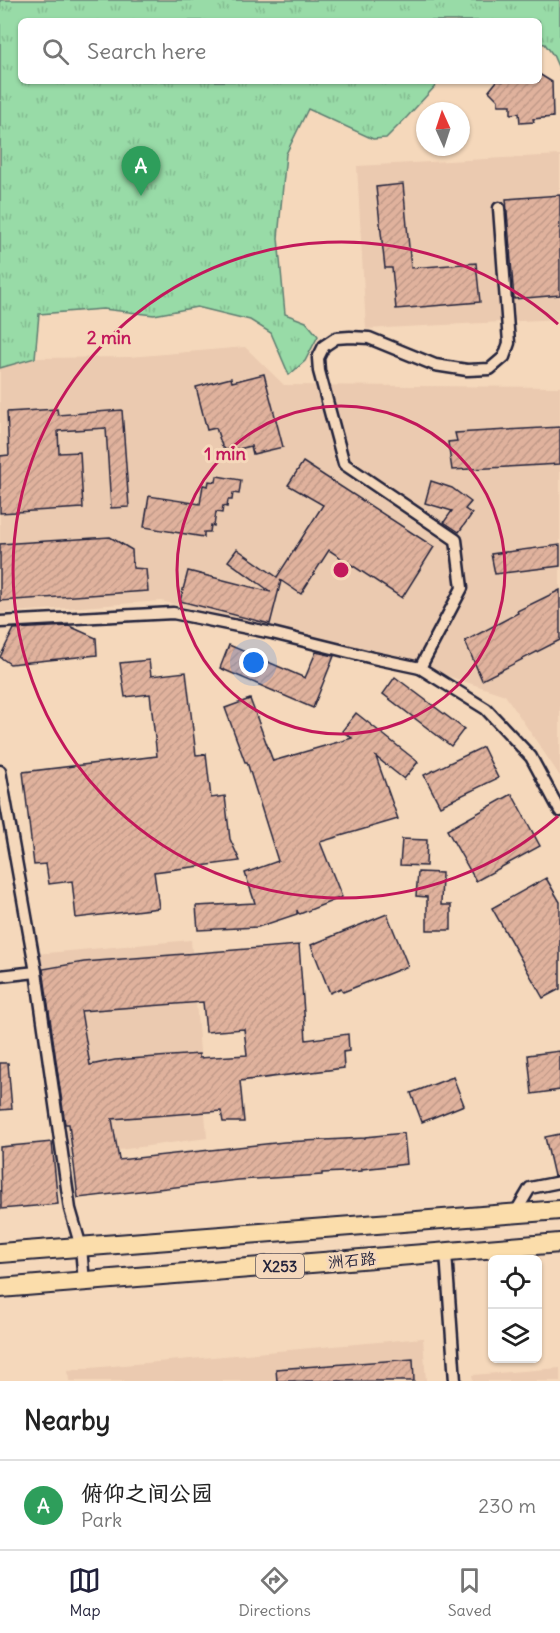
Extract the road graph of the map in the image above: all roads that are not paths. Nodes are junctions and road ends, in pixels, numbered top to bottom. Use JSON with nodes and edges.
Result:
{"nodes":[{"id":1,"x":499,"y":208,"type":"dead end"},
{"id":2,"x":0,"y":622,"type":"edge"},
{"id":3,"x":420,"y":668,"type":"junction"},
{"id":4,"x":0,"y":771,"type":"edge"},
{"id":5,"x":560,"y":811,"type":"edge"},
{"id":6,"x":36,"y":972,"type":"junction"},
{"id":7,"x":0,"y":976,"type":"edge"},
{"id":8,"x":560,"y":1182,"type":"edge"},
{"id":9,"x":560,"y":1210,"type":"edge"},
{"id":10,"x":514,"y":1215,"type":"junction"},
{"id":11,"x":560,"y":1243,"type":"edge"},
{"id":12,"x":81,"y":1247,"type":"junction"},
{"id":13,"x":0,"y":1253,"type":"edge"},
{"id":14,"x":446,"y":1253,"type":"junction"},
{"id":15,"x":84,"y":1281,"type":"junction"},
{"id":16,"x":0,"y":1288,"type":"edge"},
{"id":17,"x":454,"y":1381,"type":"edge"}],
"edges":[{"from":1,"to":3,"type":"street"},
{"from":2,"to":3,"type":"street"},
{"from":3,"to":5,"type":"street"},
{"from":4,"to":6,"type":"street"},
{"from":6,"to":7,"type":"street"},
{"from":6,"to":12,"type":"street"},
{"from":8,"to":10,"type":"street"},
{"from":9,"to":10,"type":"main road","name":"洲石路","number":"X253"},
{"from":10,"to":12,"type":"main road","name":"洲石路","number":"X253"},
{"from":11,"to":14,"type":"main road","name":"洲石路","number":"X253"},
{"from":12,"to":13,"type":"main road","name":"洲石路","number":"X253"},
{"from":12,"to":15,"type":"street"},
{"from":14,"to":15,"type":"main road","name":"洲石路","number":"X253"},
{"from":14,"to":17,"type":"street"},
{"from":15,"to":16,"type":"main road","name":"洲石路","number":"X253"}]}
